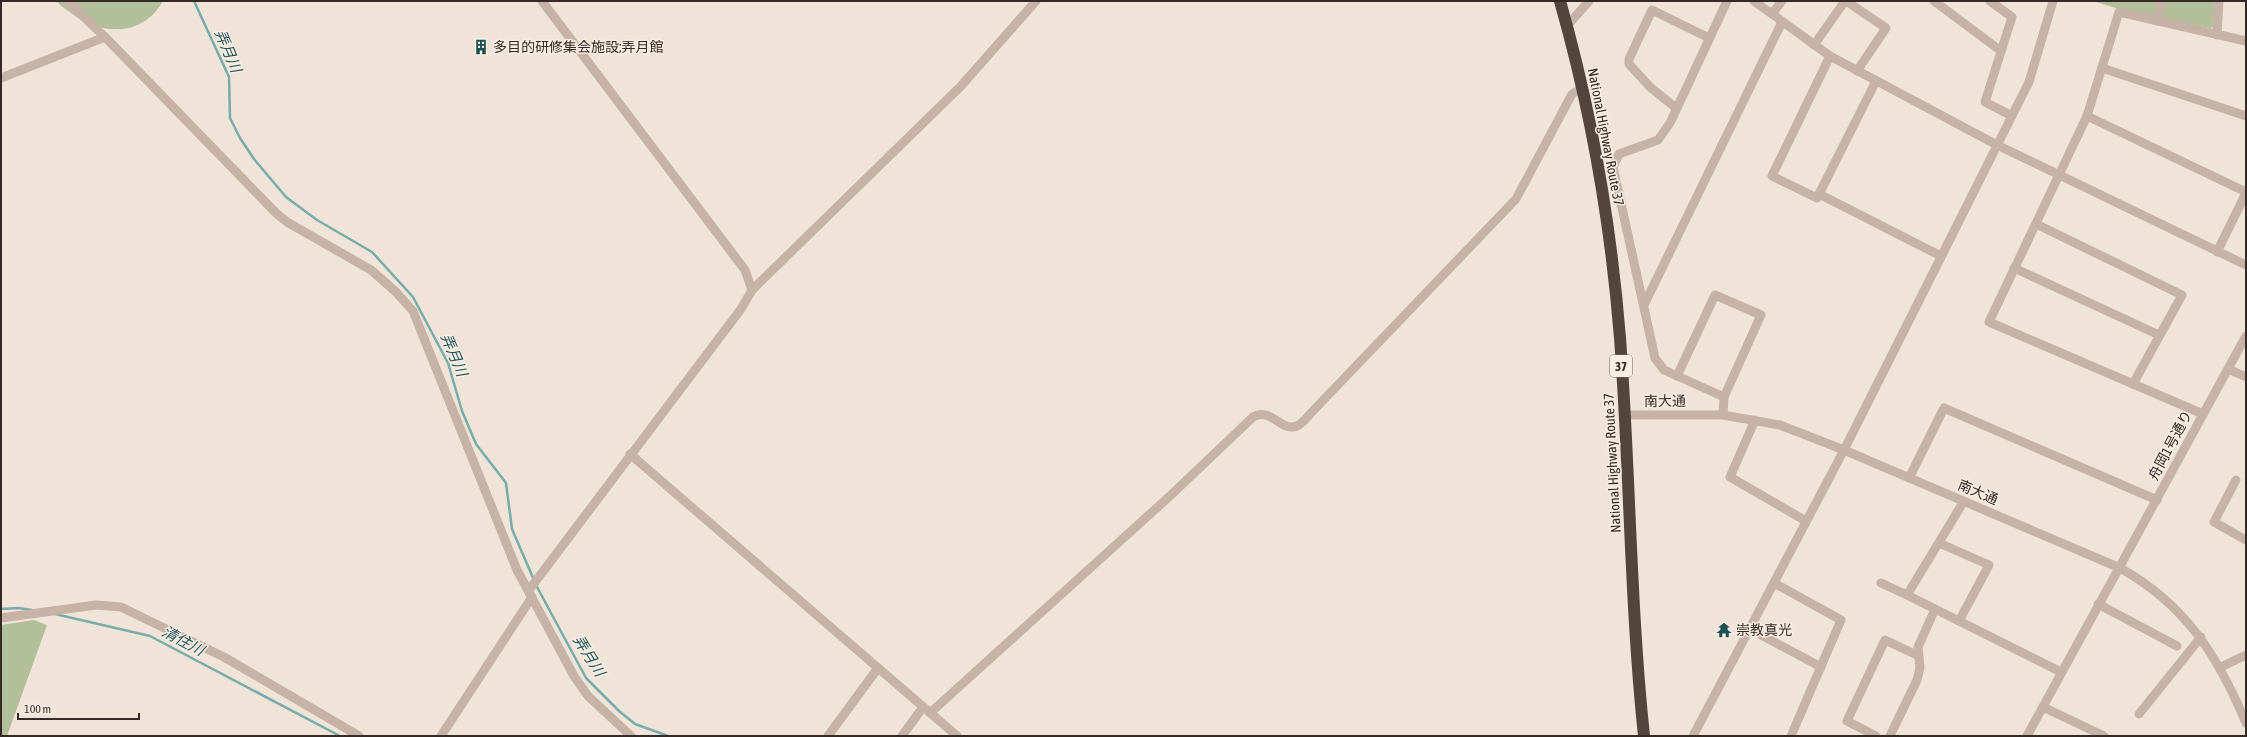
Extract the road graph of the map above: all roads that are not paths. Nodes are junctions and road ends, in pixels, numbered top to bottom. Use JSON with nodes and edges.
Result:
{"nodes":[{"id":1,"x":67,"y":1,"type":"edge"},
{"id":2,"x":542,"y":1,"type":"edge"},
{"id":3,"x":1036,"y":1,"type":"edge"},
{"id":4,"x":1560,"y":1,"type":"edge"},
{"id":5,"x":1589,"y":1,"type":"edge"},
{"id":6,"x":1727,"y":1,"type":"edge"},
{"id":7,"x":1754,"y":1,"type":"edge"},
{"id":8,"x":1782,"y":1,"type":"edge"},
{"id":9,"x":1846,"y":1,"type":"edge"},
{"id":10,"x":1934,"y":1,"type":"edge"},
{"id":11,"x":1990,"y":1,"type":"edge"},
{"id":12,"x":2053,"y":1,"type":"edge"},
{"id":13,"x":2161,"y":1,"type":"edge"},
{"id":14,"x":2219,"y":1,"type":"edge"},
{"id":15,"x":1772,"y":14,"type":"junction"},
{"id":16,"x":2157,"y":21,"type":"junction"},
{"id":17,"x":1782,"y":22,"type":"junction"},
{"id":18,"x":1568,"y":26,"type":"junction"},
{"id":19,"x":2217,"y":35,"type":"junction"},
{"id":20,"x":105,"y":37,"type":"junction"},
{"id":21,"x":1709,"y":38,"type":"junction"},
{"id":22,"x":2246,"y":42,"type":"edge"},
{"id":23,"x":1814,"y":45,"type":"junction"},
{"id":24,"x":2001,"y":51,"type":"junction"},
{"id":25,"x":1830,"y":56,"type":"junction"},
{"id":26,"x":2102,"y":68,"type":"junction"},
{"id":27,"x":1857,"y":71,"type":"junction"},
{"id":28,"x":1,"y":78,"type":"edge"},
{"id":29,"x":1876,"y":81,"type":"junction"},
{"id":30,"x":1582,"y":88,"type":"junction"},
{"id":31,"x":1676,"y":108,"type":"junction"},
{"id":32,"x":2012,"y":116,"type":"junction"},
{"id":33,"x":2087,"y":116,"type":"junction"},
{"id":34,"x":2246,"y":116,"type":"edge"},
{"id":35,"x":1997,"y":146,"type":"junction"},
{"id":36,"x":2058,"y":176,"type":"junction"},
{"id":37,"x":2246,"y":193,"type":"edge"},
{"id":38,"x":1819,"y":194,"type":"junction"},
{"id":39,"x":2036,"y":224,"type":"junction"},
{"id":40,"x":2217,"y":252,"type":"junction"},
{"id":41,"x":1941,"y":256,"type":"junction"},
{"id":42,"x":2246,"y":265,"type":"edge"},
{"id":43,"x":2014,"y":268,"type":"junction"},
{"id":44,"x":752,"y":290,"type":"junction"},
{"id":45,"x":1644,"y":305,"type":"junction"},
{"id":46,"x":2159,"y":335,"type":"junction"},
{"id":47,"x":2246,"y":336,"type":"edge"},
{"id":48,"x":2228,"y":369,"type":"junction"},
{"id":49,"x":1677,"y":376,"type":"junction"},
{"id":50,"x":2246,"y":377,"type":"edge"},
{"id":51,"x":2133,"y":384,"type":"junction"},
{"id":52,"x":1724,"y":397,"type":"junction"},
{"id":53,"x":2203,"y":414,"type":"junction"},
{"id":54,"x":1624,"y":415,"type":"junction"},
{"id":55,"x":1723,"y":415,"type":"junction"},
{"id":56,"x":1755,"y":420,"type":"junction"},
{"id":57,"x":1844,"y":450,"type":"junction"},
{"id":58,"x":630,"y":454,"type":"junction"},
{"id":59,"x":1909,"y":478,"type":"junction"},
{"id":60,"x":2236,"y":480,"type":"dead end"},
{"id":61,"x":2157,"y":500,"type":"junction"},
{"id":62,"x":1964,"y":501,"type":"junction"},
{"id":63,"x":1806,"y":521,"type":"junction"},
{"id":64,"x":2246,"y":540,"type":"edge"},
{"id":65,"x":1938,"y":543,"type":"junction"},
{"id":66,"x":2120,"y":568,"type":"junction"},
{"id":67,"x":1881,"y":583,"type":"dead end"},
{"id":68,"x":1774,"y":584,"type":"junction"},
{"id":69,"x":530,"y":593,"type":"junction"},
{"id":70,"x":1907,"y":595,"type":"junction"},
{"id":71,"x":2098,"y":604,"type":"junction"},
{"id":72,"x":1935,"y":609,"type":"junction"},
{"id":73,"x":1,"y":618,"type":"edge"},
{"id":74,"x":1959,"y":621,"type":"junction"},
{"id":75,"x":1750,"y":629,"type":"junction"},
{"id":76,"x":2201,"y":637,"type":"junction"},
{"id":77,"x":2177,"y":646,"type":"dead end"},
{"id":78,"x":2246,"y":655,"type":"edge"},
{"id":79,"x":1918,"y":656,"type":"junction"},
{"id":80,"x":1820,"y":667,"type":"junction"},
{"id":81,"x":2221,"y":667,"type":"junction"},
{"id":82,"x":878,"y":668,"type":"junction"},
{"id":83,"x":2061,"y":672,"type":"junction"},
{"id":84,"x":2043,"y":707,"type":"junction"},
{"id":85,"x":927,"y":710,"type":"junction"},
{"id":86,"x":2140,"y":714,"type":"dead end"},
{"id":87,"x":2246,"y":723,"type":"edge"},
{"id":88,"x":359,"y":736,"type":"edge"},
{"id":89,"x":441,"y":736,"type":"edge"},
{"id":90,"x":631,"y":736,"type":"edge"},
{"id":91,"x":828,"y":736,"type":"edge"},
{"id":92,"x":902,"y":736,"type":"edge"},
{"id":93,"x":957,"y":736,"type":"edge"},
{"id":94,"x":1644,"y":736,"type":"edge"},
{"id":95,"x":1693,"y":736,"type":"edge"},
{"id":96,"x":1791,"y":736,"type":"edge"},
{"id":97,"x":1876,"y":736,"type":"edge"},
{"id":98,"x":1890,"y":736,"type":"edge"},
{"id":99,"x":2027,"y":736,"type":"edge"},
{"id":100,"x":2104,"y":736,"type":"edge"}],
"edges":[{"from":1,"to":20,"type":"street"},
{"from":2,"to":44,"type":"street"},
{"from":3,"to":44,"type":"street"},
{"from":4,"to":18,"type":"highway","name":"National Highway Route 37","number":"37"},
{"from":5,"to":18,"type":"street"},
{"from":6,"to":21,"type":"street"},
{"from":7,"to":15,"type":"street"},
{"from":8,"to":15,"type":"street"},
{"from":9,"to":23,"type":"street"},
{"from":9,"to":27,"type":"street"},
{"from":10,"to":24,"type":"street"},
{"from":11,"to":24,"type":"street"},
{"from":12,"to":32,"type":"street"},
{"from":13,"to":16,"type":"street"},
{"from":14,"to":19,"type":"street"},
{"from":15,"to":17,"type":"street"},
{"from":16,"to":19,"type":"street"},
{"from":16,"to":26,"type":"street"},
{"from":17,"to":23,"type":"street"},
{"from":17,"to":45,"type":"street"},
{"from":18,"to":30,"type":"highway","name":"National Highway Route 37","number":"37"},
{"from":19,"to":22,"type":"street"},
{"from":20,"to":28,"type":"street"},
{"from":20,"to":69,"type":"street"},
{"from":21,"to":31,"type":"street"},
{"from":21,"to":31,"type":"street"},
{"from":23,"to":25,"type":"street"},
{"from":24,"to":32,"type":"street"},
{"from":25,"to":27,"type":"street"},
{"from":25,"to":38,"type":"street"},
{"from":26,"to":33,"type":"street"},
{"from":26,"to":34,"type":"street"},
{"from":27,"to":29,"type":"street"},
{"from":29,"to":35,"type":"street"},
{"from":29,"to":38,"type":"street"},
{"from":30,"to":54,"type":"highway","name":"National Highway Route 37","number":"37"},
{"from":30,"to":85,"type":"street"},
{"from":31,"to":45,"type":"street"},
{"from":32,"to":35,"type":"street"},
{"from":33,"to":36,"type":"street"},
{"from":33,"to":37,"type":"street"},
{"from":35,"to":36,"type":"street"},
{"from":35,"to":41,"type":"street"},
{"from":36,"to":39,"type":"street"},
{"from":36,"to":40,"type":"street"},
{"from":37,"to":40,"type":"street"},
{"from":38,"to":41,"type":"street"},
{"from":39,"to":43,"type":"street"},
{"from":39,"to":46,"type":"street"},
{"from":40,"to":42,"type":"street"},
{"from":41,"to":57,"type":"street"},
{"from":43,"to":46,"type":"street"},
{"from":43,"to":51,"type":"street"},
{"from":44,"to":58,"type":"street"},
{"from":45,"to":49,"type":"street"},
{"from":46,"to":51,"type":"street"},
{"from":47,"to":48,"type":"street","name":"舟岡1号通り"},
{"from":48,"to":50,"type":"street"},
{"from":48,"to":53,"type":"street","name":"舟岡1号通り"},
{"from":49,"to":52,"type":"street"},
{"from":49,"to":52,"type":"street"},
{"from":51,"to":53,"type":"street"},
{"from":52,"to":55,"type":"street"},
{"from":53,"to":61,"type":"street","name":"舟岡1号通り"},
{"from":54,"to":55,"type":"street","name":"南大通"},
{"from":54,"to":94,"type":"highway","name":"National Highway Route 37","number":"37"},
{"from":55,"to":56,"type":"street","name":"南大通"},
{"from":56,"to":57,"type":"street","name":"南大通"},
{"from":56,"to":63,"type":"street"},
{"from":57,"to":59,"type":"street","name":"南大通"},
{"from":57,"to":63,"type":"street"},
{"from":58,"to":69,"type":"street"},
{"from":58,"to":82,"type":"street"},
{"from":59,"to":61,"type":"street"},
{"from":59,"to":62,"type":"street","name":"南大通"},
{"from":60,"to":64,"type":"street"},
{"from":61,"to":66,"type":"street","name":"舟岡1号通り"},
{"from":62,"to":65,"type":"street"},
{"from":62,"to":66,"type":"street","name":"南大通"},
{"from":63,"to":68,"type":"street"},
{"from":65,"to":70,"type":"street"},
{"from":65,"to":74,"type":"street"},
{"from":66,"to":71,"type":"street","name":"舟岡1号通り"},
{"from":66,"to":76,"type":"street","name":"南大通"},
{"from":67,"to":70,"type":"street"},
{"from":68,"to":75,"type":"street"},
{"from":68,"to":80,"type":"street"},
{"from":69,"to":89,"type":"street"},
{"from":69,"to":90,"type":"street"},
{"from":70,"to":72,"type":"street"},
{"from":71,"to":77,"type":"street"},
{"from":71,"to":83,"type":"street","name":"舟岡1号通り"},
{"from":72,"to":74,"type":"street"},
{"from":72,"to":79,"type":"street"},
{"from":73,"to":88,"type":"street"},
{"from":74,"to":83,"type":"street"},
{"from":75,"to":80,"type":"street"},
{"from":75,"to":95,"type":"street"},
{"from":76,"to":81,"type":"street","name":"南大通"},
{"from":76,"to":86,"type":"street"},
{"from":78,"to":81,"type":"street"},
{"from":79,"to":97,"type":"street"},
{"from":79,"to":98,"type":"street"},
{"from":80,"to":96,"type":"street"},
{"from":81,"to":87,"type":"street","name":"南大通"},
{"from":82,"to":85,"type":"street"},
{"from":82,"to":91,"type":"street"},
{"from":83,"to":84,"type":"street","name":"舟岡1号通り"},
{"from":84,"to":99,"type":"street","name":"舟岡1号通り"},
{"from":84,"to":100,"type":"street"},
{"from":85,"to":92,"type":"street"},
{"from":85,"to":93,"type":"street"}]}
